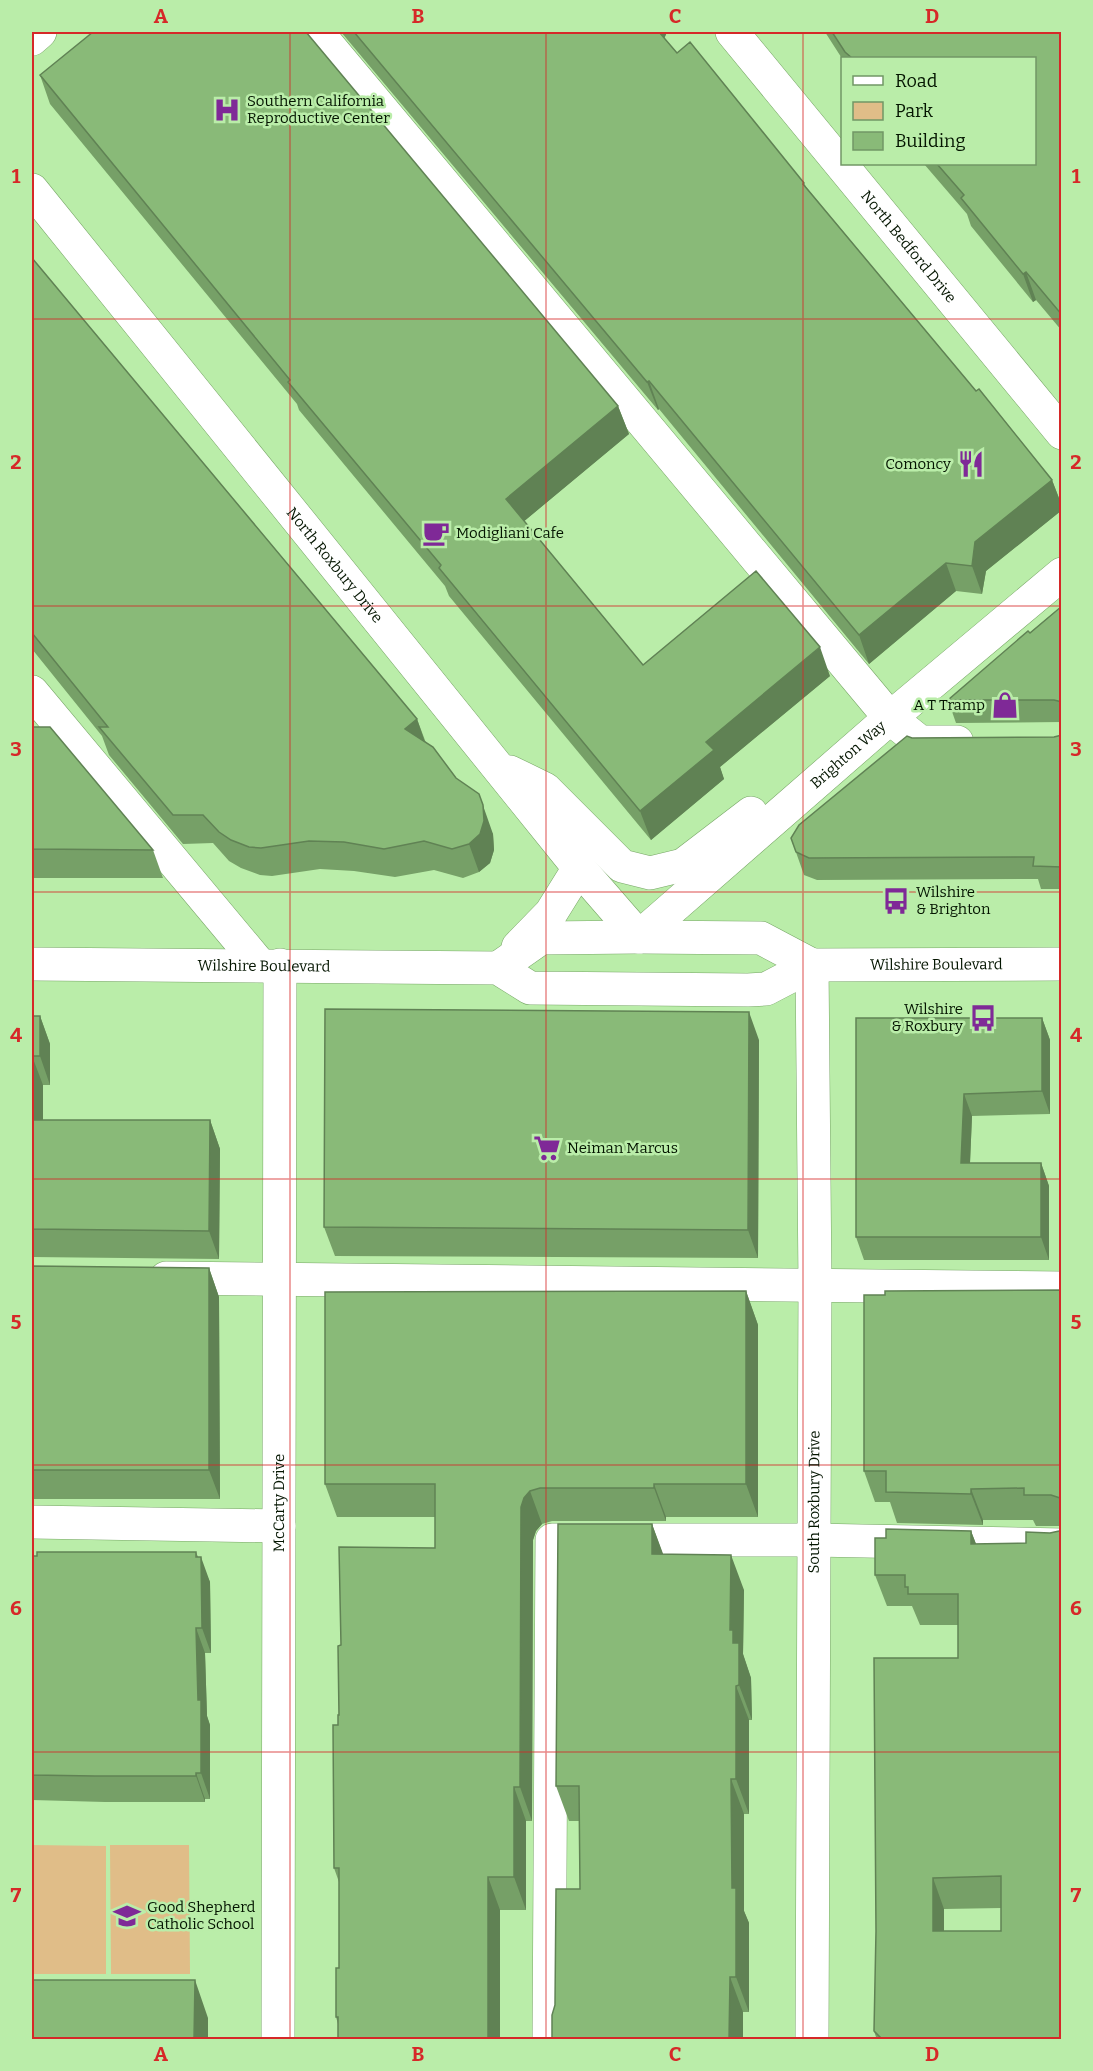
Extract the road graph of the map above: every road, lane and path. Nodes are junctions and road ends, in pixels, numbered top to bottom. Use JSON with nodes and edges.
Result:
{"nodes":[{"id":1,"x":40,"y":32,"type":"edge"},
{"id":2,"x":317,"y":32,"type":"edge"},
{"id":3,"x":732,"y":32,"type":"edge"},
{"id":4,"x":32,"y":39,"type":"edge"},
{"id":5,"x":841,"y":164,"type":"edge"},
{"id":6,"x":841,"y":165,"type":"edge"},
{"id":7,"x":32,"y":190,"type":"edge"},
{"id":8,"x":1062,"y":433,"type":"edge"},
{"id":9,"x":1062,"y":574,"type":"edge"},
{"id":10,"x":32,"y":692,"type":"edge"},
{"id":11,"x":887,"y":721,"type":"junction"},
{"id":12,"x":991,"y":741,"type":"edge"},
{"id":13,"x":498,"y":766,"type":"junction"},
{"id":14,"x":579,"y":868,"type":"junction"},
{"id":15,"x":639,"y":937,"type":"junction"},
{"id":16,"x":32,"y":964,"type":"edge"},
{"id":17,"x":1062,"y":964,"type":"edge"},
{"id":18,"x":270,"y":965,"type":"junction"},
{"id":19,"x":812,"y":965,"type":"junction"},
{"id":20,"x":498,"y":968,"type":"junction"},
{"id":21,"x":135,"y":1277,"type":"edge"},
{"id":22,"x":280,"y":1279,"type":"junction"},
{"id":23,"x":815,"y":1284,"type":"junction"},
{"id":24,"x":1062,"y":1288,"type":"edge"},
{"id":25,"x":32,"y":1522,"type":"edge"},
{"id":26,"x":279,"y":1526,"type":"junction"},
{"id":27,"x":813,"y":1540,"type":"junction"},
{"id":28,"x":1062,"y":1545,"type":"edge"},
{"id":29,"x":278,"y":2040,"type":"edge"},
{"id":30,"x":549,"y":2040,"type":"edge"},
{"id":31,"x":812,"y":2040,"type":"edge"}],
"edges":[{"from":1,"to":4,"type":"street"},
{"from":2,"to":11,"type":"street"},
{"from":3,"to":5,"type":"street","name":"North Bedford Drive"},
{"from":6,"to":8,"type":"street","name":"North Bedford Drive"},
{"from":7,"to":13,"type":"street","name":"North Roxbury Drive"},
{"from":9,"to":11,"type":"street","name":"Brighton Way"},
{"from":10,"to":18,"type":"street"},
{"from":11,"to":12,"type":"street"},
{"from":11,"to":13,"type":"street"},
{"from":11,"to":15,"type":"street","name":"Brighton Way"},
{"from":13,"to":14,"type":"street","name":"North Roxbury Drive"},
{"from":14,"to":15,"type":"street","name":"North Roxbury Drive"},
{"from":14,"to":20,"type":"street"},
{"from":15,"to":19,"type":"street","name":"Wilshire Boulevard"},
{"from":15,"to":20,"type":"street","name":"Wilshire Boulevard"},
{"from":16,"to":18,"type":"street","name":"Wilshire Boulevard"},
{"from":17,"to":19,"type":"street","name":"Wilshire Boulevard"},
{"from":18,"to":20,"type":"street","name":"Wilshire Boulevard"},
{"from":18,"to":22,"type":"street","name":"McCarty Drive"},
{"from":19,"to":20,"type":"street","name":"Wilshire Boulevard"},
{"from":19,"to":23,"type":"street","name":"South Roxbury Drive"},
{"from":21,"to":22,"type":"street"},
{"from":22,"to":23,"type":"street"},
{"from":22,"to":26,"type":"street","name":"McCarty Drive"},
{"from":23,"to":24,"type":"street"},
{"from":23,"to":27,"type":"street","name":"South Roxbury Drive"},
{"from":25,"to":26,"type":"street"},
{"from":26,"to":29,"type":"street","name":"McCarty Drive"},
{"from":27,"to":28,"type":"street"},
{"from":27,"to":30,"type":"street"},
{"from":27,"to":31,"type":"street","name":"South Roxbury Drive"}]}
